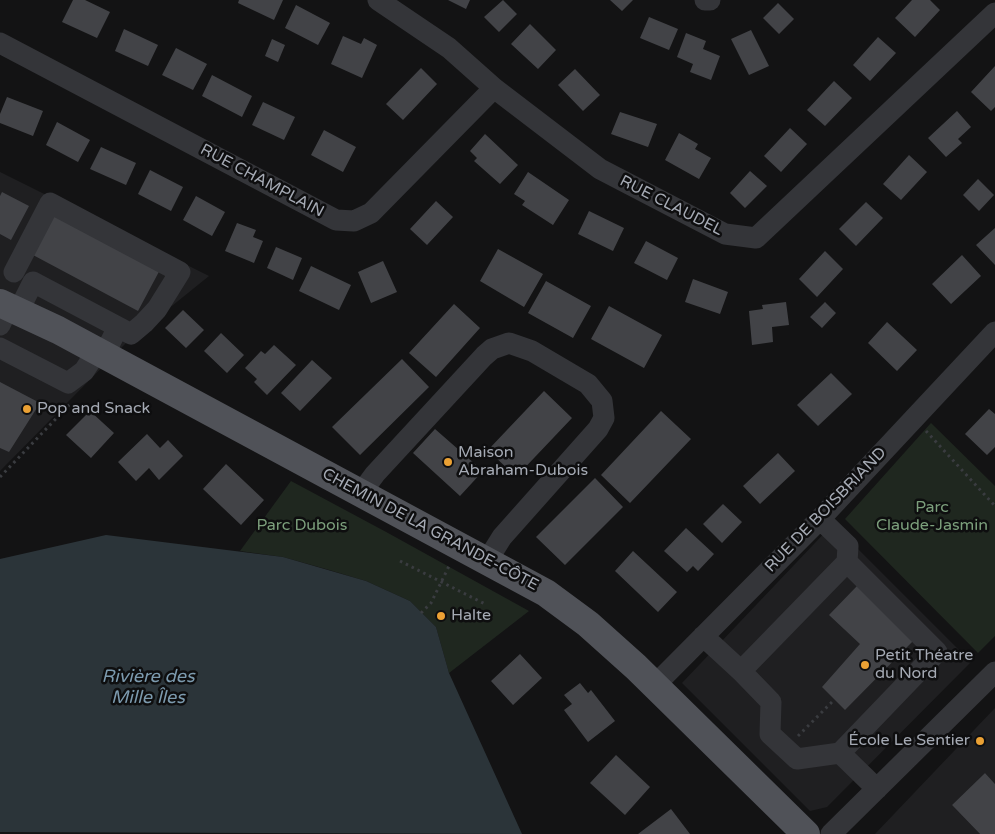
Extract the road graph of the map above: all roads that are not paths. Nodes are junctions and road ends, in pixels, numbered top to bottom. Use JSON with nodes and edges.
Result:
{"nodes":[{"id":1,"x":378,"y":0,"type":"edge"},
{"id":2,"x":705,"y":0,"type":"edge"},
{"id":3,"x":710,"y":0,"type":"edge"},
{"id":4,"x":995,"y":13,"type":"edge"},
{"id":5,"x":0,"y":43,"type":"edge"},
{"id":6,"x":494,"y":88,"type":"junction"},
{"id":7,"x":7,"y":271,"type":"edge"},
{"id":8,"x":33,"y":282,"type":"junction"},
{"id":9,"x":7,"y":311,"type":"edge"},
{"id":10,"x":118,"y":327,"type":"junction"},
{"id":11,"x":995,"y":332,"type":"edge"},
{"id":12,"x":0,"y":348,"type":"edge"},
{"id":13,"x":100,"y":353,"type":"junction"},
{"id":14,"x":361,"y":492,"type":"junction"},
{"id":15,"x":820,"y":519,"type":"junction"},
{"id":16,"x":487,"y":561,"type":"junction"},
{"id":17,"x":847,"y":562,"type":"junction"},
{"id":18,"x":703,"y":636,"type":"junction"},
{"id":19,"x":741,"y":671,"type":"junction"},
{"id":20,"x":995,"y":672,"type":"edge"},
{"id":21,"x":655,"y":685,"type":"junction"},
{"id":22,"x":840,"y":753,"type":"junction"},
{"id":23,"x":877,"y":789,"type":"junction"},
{"id":24,"x":806,"y":834,"type":"edge"},
{"id":25,"x":831,"y":834,"type":"edge"}],
"edges":[{"from":1,"to":6,"type":"street","name":"RUE CLAUDEL"},
{"from":2,"to":3,"type":"street"},
{"from":4,"to":6,"type":"street","name":"RUE CLAUDEL"},
{"from":5,"to":6,"type":"street","name":"RUE CHAMPLAIN"},
{"from":7,"to":8,"type":"street"},
{"from":7,"to":10,"type":"street"},
{"from":8,"to":9,"type":"street"},
{"from":8,"to":10,"type":"street"},
{"from":9,"to":13,"type":"main road","name":"CHEMIN DE LA GRANDE-CÔTE"},
{"from":10,"to":13,"type":"street"},
{"from":11,"to":15,"type":"street","name":"RUE DE BOISBRIAND"},
{"from":12,"to":13,"type":"street"},
{"from":13,"to":14,"type":"main road","name":"CHEMIN DE LA GRANDE-CÔTE"},
{"from":14,"to":16,"type":"main road","name":"CHEMIN DE LA GRANDE-CÔTE"},
{"from":14,"to":16,"type":"street"},
{"from":15,"to":17,"type":"street"},
{"from":15,"to":18,"type":"street","name":"RUE DE BOISBRIAND"},
{"from":16,"to":21,"type":"main road","name":"CHEMIN DE LA GRANDE-CÔTE"},
{"from":17,"to":19,"type":"street"},
{"from":17,"to":22,"type":"street"},
{"from":18,"to":19,"type":"street"},
{"from":18,"to":21,"type":"street","name":"RUE DE BOISBRIAND"},
{"from":19,"to":22,"type":"street"},
{"from":20,"to":23,"type":"street"},
{"from":21,"to":24,"type":"main road","name":"CHEMIN DE LA GRANDE-CÔTE"},
{"from":22,"to":23,"type":"street"},
{"from":23,"to":25,"type":"street"}]}
